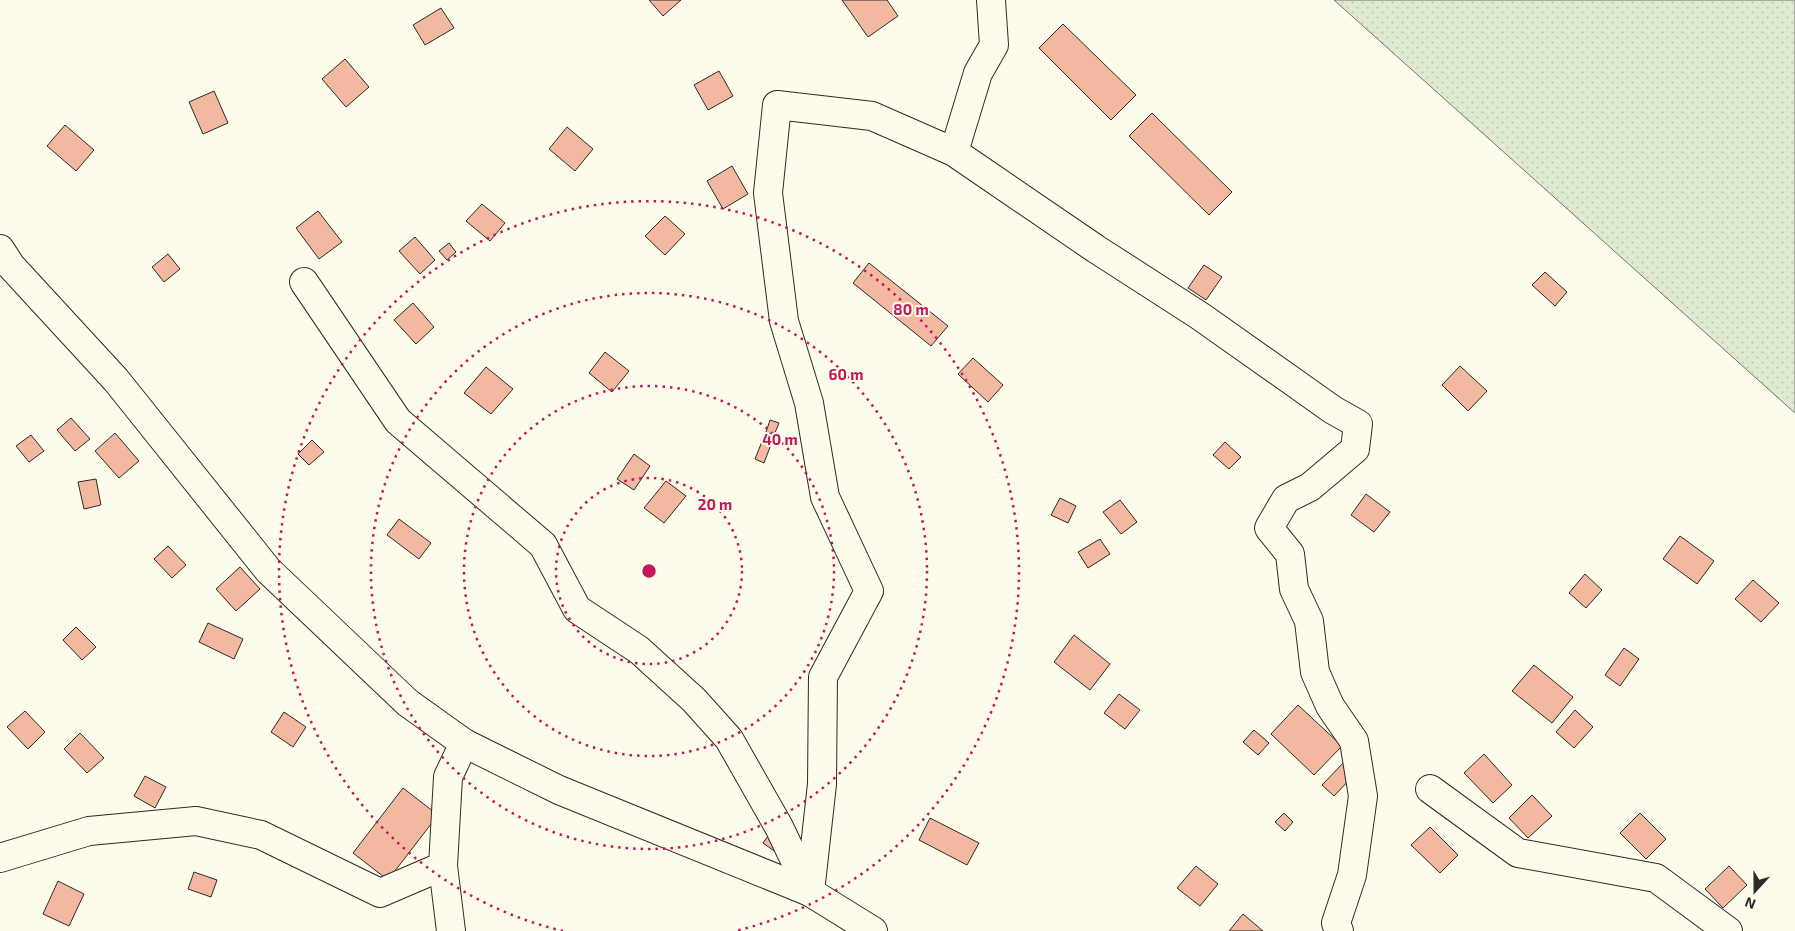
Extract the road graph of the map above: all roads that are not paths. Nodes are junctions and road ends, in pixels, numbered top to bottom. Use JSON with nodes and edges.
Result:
{"nodes":[{"id":1,"x":991,"y":0,"type":"edge"},
{"id":2,"x":954,"y":152,"type":"junction"},
{"id":3,"x":0,"y":249,"type":"edge"},
{"id":4,"x":304,"y":282,"type":"dead end"},
{"id":5,"x":464,"y":743,"type":"junction"},
{"id":6,"x":1430,"y":789,"type":"dead end"},
{"id":7,"x":0,"y":858,"type":"edge"},
{"id":8,"x":443,"y":866,"type":"junction"},
{"id":9,"x":810,"y":892,"type":"junction"},
{"id":10,"x":451,"y":931,"type":"edge"},
{"id":11,"x":873,"y":931,"type":"edge"},
{"id":12,"x":1339,"y":931,"type":"edge"},
{"id":13,"x":1728,"y":931,"type":"edge"}],
"edges":[{"from":1,"to":2,"type":"street"},
{"from":2,"to":9,"type":"street"},
{"from":2,"to":12,"type":"street"},
{"from":3,"to":5,"type":"street"},
{"from":4,"to":9,"type":"street"},
{"from":5,"to":8,"type":"street"},
{"from":5,"to":9,"type":"street"},
{"from":6,"to":13,"type":"street"},
{"from":7,"to":8,"type":"street"},
{"from":8,"to":10,"type":"street"},
{"from":9,"to":11,"type":"street"}]}
